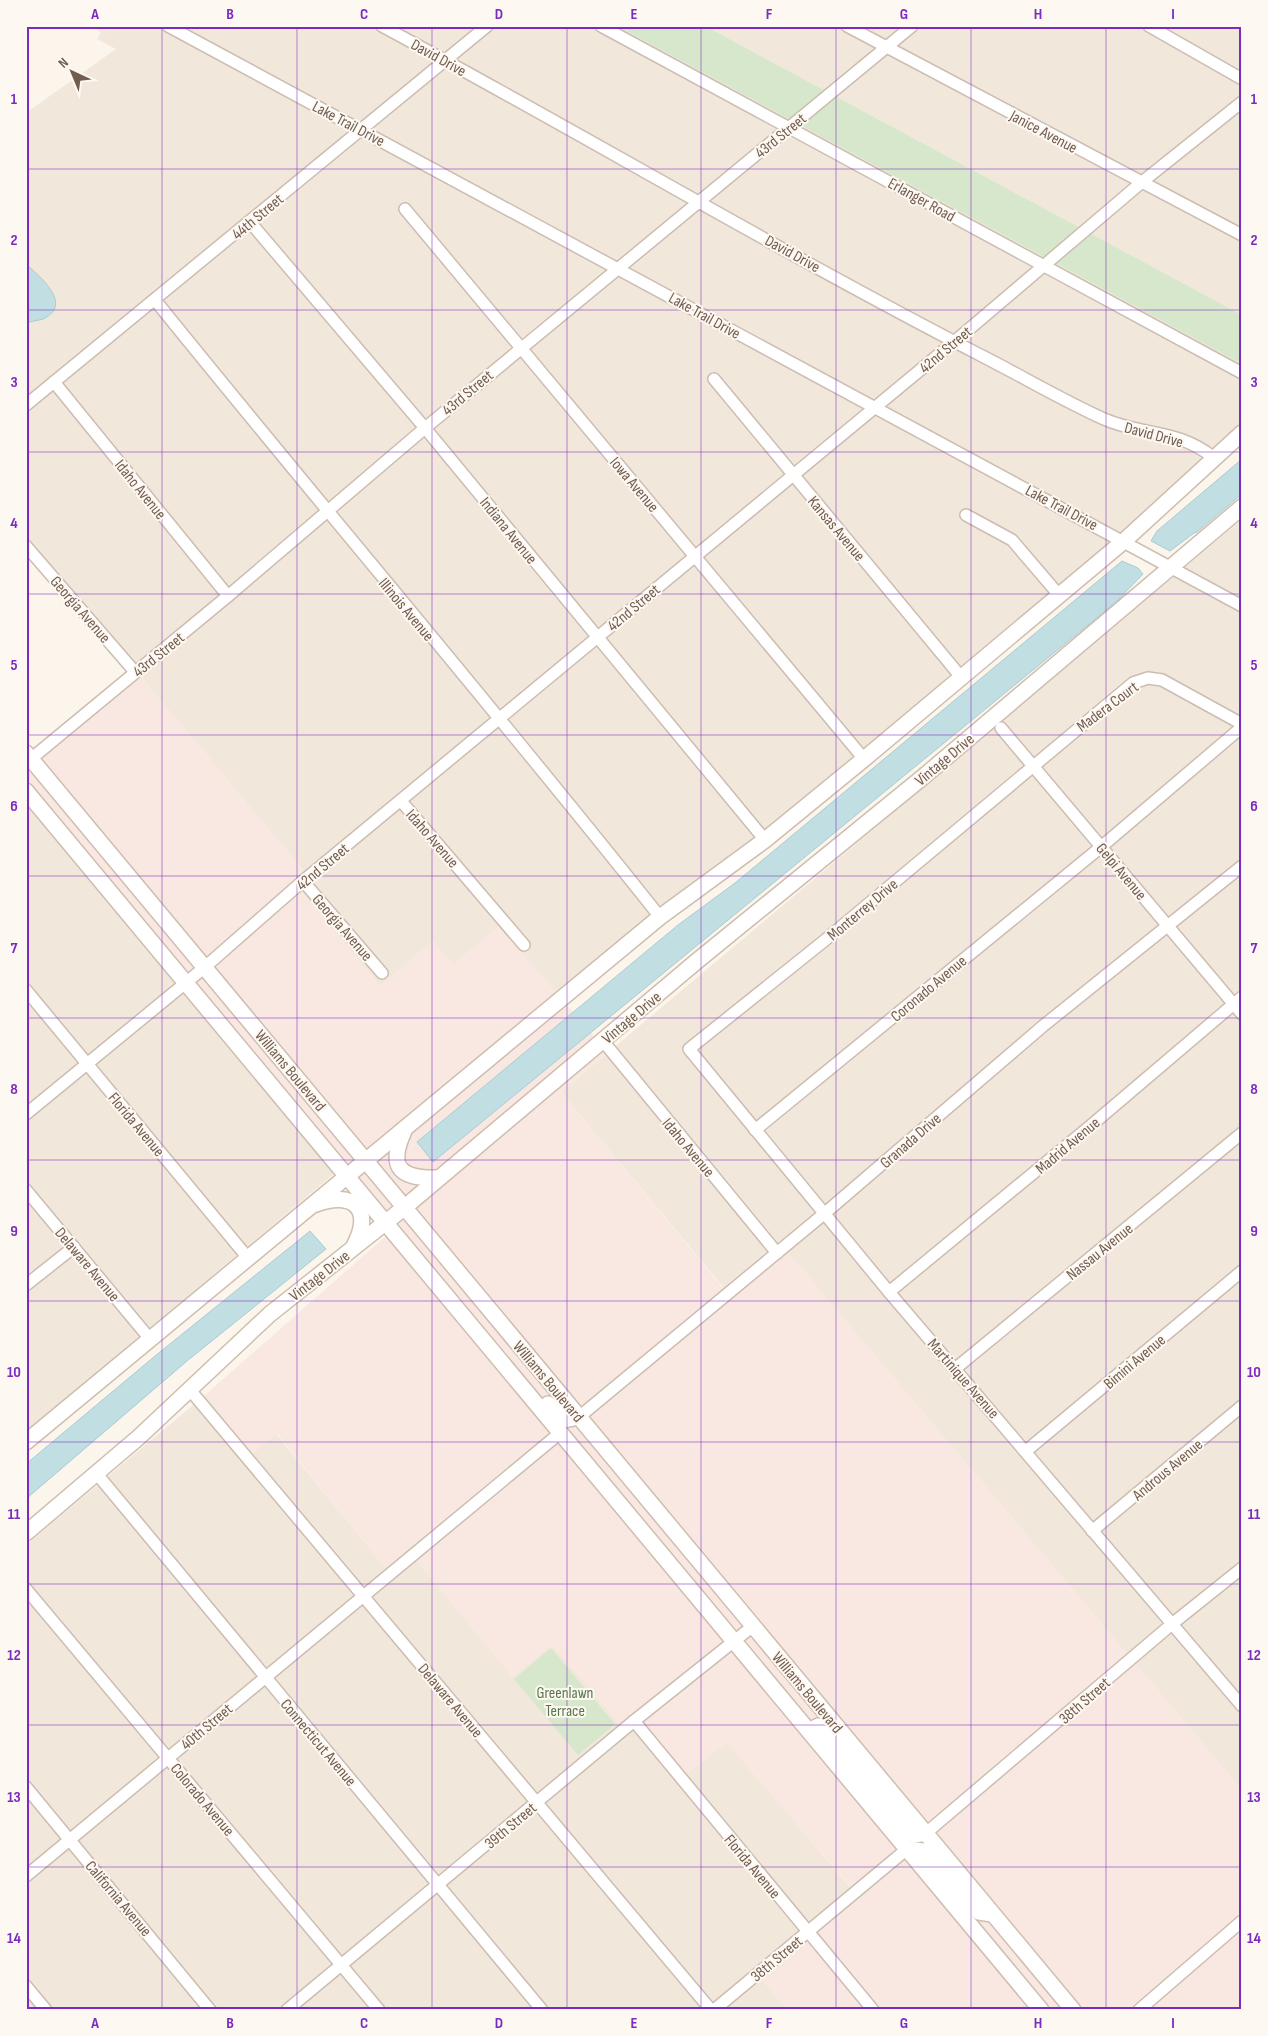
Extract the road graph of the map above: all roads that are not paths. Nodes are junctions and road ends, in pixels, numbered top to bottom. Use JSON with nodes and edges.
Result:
{"nodes":[{"id":1,"x":168,"y":26,"type":"edge"},
{"id":2,"x":382,"y":26,"type":"edge"},
{"id":3,"x":487,"y":26,"type":"edge"},
{"id":4,"x":601,"y":26,"type":"edge"},
{"id":5,"x":847,"y":26,"type":"edge"},
{"id":6,"x":912,"y":26,"type":"edge"},
{"id":7,"x":1149,"y":26,"type":"edge"},
{"id":8,"x":887,"y":47,"type":"junction"},
{"id":9,"x":446,"y":61,"type":"junction"},
{"id":10,"x":1242,"y":79,"type":"edge"},
{"id":11,"x":1242,"y":102,"type":"edge"},
{"id":12,"x":790,"y":127,"type":"junction"},
{"id":13,"x":361,"y":130,"type":"junction"},
{"id":14,"x":1142,"y":182,"type":"junction"},
{"id":15,"x":699,"y":201,"type":"junction"},
{"id":16,"x":405,"y":209,"type":"dead end"},
{"id":17,"x":250,"y":222,"type":"junction"},
{"id":18,"x":1242,"y":235,"type":"edge"},
{"id":19,"x":1044,"y":266,"type":"junction"},
{"id":20,"x":618,"y":268,"type":"junction"},
{"id":21,"x":155,"y":300,"type":"junction"},
{"id":22,"x":954,"y":342,"type":"junction"},
{"id":23,"x":521,"y":348,"type":"junction"},
{"id":24,"x":1242,"y":373,"type":"edge"},
{"id":25,"x":714,"y":379,"type":"dead end"},
{"id":26,"x":54,"y":382,"type":"junction"},
{"id":27,"x":26,"y":406,"type":"edge"},
{"id":28,"x":874,"y":407,"type":"junction"},
{"id":29,"x":425,"y":428,"type":"junction"},
{"id":30,"x":1242,"y":433,"type":"edge"},
{"id":31,"x":1214,"y":458,"type":"junction"},
{"id":32,"x":793,"y":474,"type":"junction"},
{"id":33,"x":1242,"y":508,"type":"edge"},
{"id":34,"x":326,"y":511,"type":"junction"},
{"id":35,"x":966,"y":515,"type":"dead end"},
{"id":36,"x":1124,"y":540,"type":"junction"},
{"id":37,"x":26,"y":546,"type":"edge"},
{"id":38,"x":695,"y":555,"type":"junction"},
{"id":39,"x":1171,"y":568,"type":"junction"},
{"id":40,"x":1058,"y":595,"type":"junction"},
{"id":41,"x":228,"y":596,"type":"junction"},
{"id":42,"x":1242,"y":606,"type":"edge"},
{"id":43,"x":597,"y":638,"type":"junction"},
{"id":44,"x":135,"y":672,"type":"junction"},
{"id":45,"x":961,"y":677,"type":"junction"},
{"id":46,"x":500,"y":720,"type":"junction"},
{"id":47,"x":1242,"y":726,"type":"edge"},
{"id":48,"x":1001,"y":728,"type":"dead end"},
{"id":49,"x":28,"y":758,"type":"edge"},
{"id":50,"x":864,"y":759,"type":"junction"},
{"id":51,"x":1033,"y":765,"type":"junction"},
{"id":52,"x":26,"y":791,"type":"edge"},
{"id":53,"x":401,"y":801,"type":"junction"},
{"id":54,"x":765,"y":840,"type":"junction"},
{"id":55,"x":1101,"y":847,"type":"junction"},
{"id":56,"x":1242,"y":866,"type":"edge"},
{"id":57,"x":303,"y":881,"type":"junction"},
{"id":58,"x":660,"y":917,"type":"junction"},
{"id":59,"x":1168,"y":926,"type":"junction"},
{"id":60,"x":524,"y":945,"type":"dead end"},
{"id":61,"x":205,"y":967,"type":"junction"},
{"id":62,"x":382,"y":973,"type":"dead end"},
{"id":63,"x":186,"y":983,"type":"junction"},
{"id":64,"x":26,"y":990,"type":"edge"},
{"id":65,"x":1237,"y":1000,"type":"edge"},
{"id":66,"x":1242,"y":1014,"type":"edge"},
{"id":67,"x":603,"y":1041,"type":"junction"},
{"id":68,"x":689,"y":1049,"type":"joint"},
{"id":69,"x":87,"y":1064,"type":"junction"},
{"id":70,"x":26,"y":1114,"type":"edge"},
{"id":71,"x":404,"y":1129,"type":"junction"},
{"id":72,"x":755,"y":1130,"type":"junction"},
{"id":73,"x":1242,"y":1133,"type":"edge"},
{"id":74,"x":366,"y":1161,"type":"junction"},
{"id":75,"x":348,"y":1176,"type":"junction"},
{"id":76,"x":439,"y":1178,"type":"junction"},
{"id":77,"x":28,"y":1194,"type":"edge"},
{"id":78,"x":309,"y":1207,"type":"junction"},
{"id":79,"x":405,"y":1207,"type":"junction"},
{"id":80,"x":825,"y":1213,"type":"junction"},
{"id":81,"x":386,"y":1223,"type":"junction"},
{"id":82,"x":74,"y":1247,"type":"junction"},
{"id":83,"x":354,"y":1248,"type":"junction"},
{"id":84,"x":777,"y":1253,"type":"junction"},
{"id":85,"x":248,"y":1258,"type":"junction"},
{"id":86,"x":1242,"y":1271,"type":"edge"},
{"id":87,"x":26,"y":1285,"type":"edge"},
{"id":88,"x":889,"y":1292,"type":"junction"},
{"id":89,"x":478,"y":1334,"type":"junction"},
{"id":90,"x":150,"y":1339,"type":"junction"},
{"id":91,"x":956,"y":1368,"type":"junction"},
{"id":92,"x":543,"y":1374,"type":"junction"},
{"id":93,"x":190,"y":1390,"type":"junction"},
{"id":94,"x":526,"y":1392,"type":"junction"},
{"id":95,"x":1242,"y":1406,"type":"edge"},
{"id":96,"x":579,"y":1417,"type":"junction"},
{"id":97,"x":560,"y":1433,"type":"junction"},
{"id":98,"x":26,"y":1442,"type":"edge"},
{"id":99,"x":1026,"y":1451,"type":"junction"},
{"id":100,"x":615,"y":1460,"type":"junction"},
{"id":101,"x":97,"y":1474,"type":"junction"},
{"id":102,"x":1092,"y":1531,"type":"junction"},
{"id":103,"x":26,"y":1533,"type":"edge"},
{"id":104,"x":1242,"y":1568,"type":"edge"},
{"id":105,"x":26,"y":1589,"type":"edge"},
{"id":106,"x":363,"y":1595,"type":"junction"},
{"id":107,"x":1172,"y":1624,"type":"junction"},
{"id":108,"x":753,"y":1626,"type":"junction"},
{"id":109,"x":734,"y":1642,"type":"junction"},
{"id":110,"x":265,"y":1677,"type":"junction"},
{"id":111,"x":1242,"y":1706,"type":"edge"},
{"id":112,"x":634,"y":1721,"type":"junction"},
{"id":113,"x":809,"y":1731,"type":"junction"},
{"id":114,"x":168,"y":1758,"type":"junction"},
{"id":115,"x":26,"y":1787,"type":"edge"},
{"id":116,"x":538,"y":1803,"type":"junction"},
{"id":117,"x":926,"y":1833,"type":"junction"},
{"id":118,"x":70,"y":1840,"type":"junction"},
{"id":119,"x":907,"y":1849,"type":"junction"},
{"id":120,"x":26,"y":1876,"type":"edge"},
{"id":121,"x":439,"y":1884,"type":"junction"},
{"id":122,"x":993,"y":1914,"type":"junction"},
{"id":123,"x":1242,"y":1921,"type":"edge"},
{"id":124,"x":808,"y":1931,"type":"junction"},
{"id":125,"x":341,"y":1965,"type":"junction"},
{"id":126,"x":26,"y":1986,"type":"edge"},
{"id":127,"x":46,"y":2010,"type":"edge"},
{"id":128,"x":210,"y":2010,"type":"edge"},
{"id":129,"x":287,"y":2010,"type":"edge"},
{"id":130,"x":379,"y":2010,"type":"edge"},
{"id":131,"x":542,"y":2010,"type":"edge"},
{"id":132,"x":712,"y":2010,"type":"edge"},
{"id":133,"x":873,"y":2010,"type":"edge"},
{"id":134,"x":1041,"y":2010,"type":"edge"},
{"id":135,"x":1072,"y":2010,"type":"edge"},
{"id":136,"x":1139,"y":2010,"type":"edge"}],
"edges":[{"from":1,"to":13,"type":"street","name":"Lake Trail Drive"},
{"from":2,"to":9,"type":"street","name":"David Drive"},
{"from":3,"to":9,"type":"street","name":"44th Street"},
{"from":4,"to":12,"type":"street","name":"Erlanger Road"},
{"from":5,"to":8,"type":"street","name":"Janice Avenue"},
{"from":6,"to":8,"type":"street","name":"43rd Street"},
{"from":7,"to":10,"type":"street"},
{"from":8,"to":12,"type":"street","name":"43rd Street"},
{"from":8,"to":14,"type":"street","name":"Janice Avenue"},
{"from":9,"to":13,"type":"street","name":"44th Street"},
{"from":9,"to":15,"type":"street","name":"David Drive"},
{"from":11,"to":14,"type":"street","name":"42nd Street"},
{"from":12,"to":15,"type":"street","name":"43rd Street"},
{"from":12,"to":19,"type":"street","name":"Erlanger Road"},
{"from":13,"to":17,"type":"street","name":"44th Street"},
{"from":13,"to":20,"type":"street","name":"Lake Trail Drive"},
{"from":14,"to":18,"type":"street","name":"Janice Avenue"},
{"from":14,"to":19,"type":"street","name":"42nd Street"},
{"from":15,"to":20,"type":"street","name":"43rd Street"},
{"from":15,"to":22,"type":"street","name":"David Drive"},
{"from":16,"to":23,"type":"street","name":"Iowa Avenue"},
{"from":17,"to":21,"type":"street","name":"44th Street"},
{"from":17,"to":29,"type":"street","name":"Indiana Avenue"},
{"from":19,"to":22,"type":"street","name":"42nd Street"},
{"from":19,"to":24,"type":"street","name":"Erlanger Road"},
{"from":20,"to":23,"type":"street","name":"43rd Street"},
{"from":20,"to":28,"type":"street","name":"Lake Trail Drive"},
{"from":21,"to":26,"type":"street","name":"44th Street"},
{"from":21,"to":34,"type":"street","name":"Illinois Avenue"},
{"from":22,"to":28,"type":"street","name":"42nd Street"},
{"from":22,"to":31,"type":"street","name":"David Drive"},
{"from":23,"to":29,"type":"street","name":"43rd Street"},
{"from":23,"to":38,"type":"street","name":"Iowa Avenue"},
{"from":25,"to":32,"type":"street","name":"Kansas Avenue"},
{"from":26,"to":27,"type":"street","name":"44th Street"},
{"from":26,"to":41,"type":"street","name":"Idaho Avenue"},
{"from":28,"to":32,"type":"street","name":"42nd Street"},
{"from":28,"to":36,"type":"street","name":"Lake Trail Drive"},
{"from":29,"to":34,"type":"street","name":"43rd Street"},
{"from":29,"to":43,"type":"street","name":"Indiana Avenue"},
{"from":30,"to":31,"type":"street"},
{"from":31,"to":36,"type":"street"},
{"from":32,"to":38,"type":"street","name":"42nd Street"},
{"from":32,"to":45,"type":"street","name":"Kansas Avenue"},
{"from":33,"to":39,"type":"street","name":"Vintage Drive"},
{"from":34,"to":41,"type":"street","name":"43rd Street"},
{"from":34,"to":46,"type":"street","name":"Illinois Avenue"},
{"from":35,"to":40,"type":"street"},
{"from":36,"to":39,"type":"street","name":"Lake Trail Drive"},
{"from":36,"to":40,"type":"street"},
{"from":37,"to":44,"type":"street","name":"Georgia Avenue"},
{"from":38,"to":43,"type":"street","name":"42nd Street"},
{"from":38,"to":50,"type":"street","name":"Iowa Avenue"},
{"from":39,"to":42,"type":"street","name":"Lake Trail Drive"},
{"from":39,"to":67,"type":"street","name":"Vintage Drive"},
{"from":40,"to":45,"type":"street"},
{"from":41,"to":44,"type":"street","name":"43rd Street"},
{"from":43,"to":46,"type":"street","name":"42nd Street"},
{"from":43,"to":54,"type":"street","name":"Indiana Avenue"},
{"from":44,"to":49,"type":"street","name":"43rd Street"},
{"from":45,"to":50,"type":"street"},
{"from":46,"to":53,"type":"street","name":"42nd Street"},
{"from":46,"to":58,"type":"street","name":"Illinois Avenue"},
{"from":47,"to":51,"type":"street","name":"Madera Court"},
{"from":47,"to":55,"type":"street","name":"Madera Court"},
{"from":48,"to":51,"type":"street","name":"Gelpi Avenue"},
{"from":49,"to":61,"type":"street","name":"Williams Boulevard"},
{"from":50,"to":54,"type":"street"},
{"from":51,"to":55,"type":"street","name":"Gelpi Avenue"},
{"from":51,"to":68,"type":"street","name":"Monterrey Drive"},
{"from":52,"to":63,"type":"street","name":"Williams Boulevard"},
{"from":53,"to":57,"type":"street","name":"42nd Street"},
{"from":53,"to":60,"type":"street","name":"Idaho Avenue"},
{"from":54,"to":58,"type":"street"},
{"from":55,"to":59,"type":"street","name":"Gelpi Avenue"},
{"from":55,"to":72,"type":"street","name":"Coronado Avenue"},
{"from":56,"to":59,"type":"street","name":"Granada Drive"},
{"from":57,"to":61,"type":"street","name":"42nd Street"},
{"from":57,"to":62,"type":"street","name":"Georgia Avenue"},
{"from":58,"to":71,"type":"street"},
{"from":59,"to":65,"type":"street","name":"Gelpi Avenue"},
{"from":59,"to":80,"type":"street","name":"Granada Drive"},
{"from":61,"to":63,"type":"street","name":"42nd Street"},
{"from":61,"to":74,"type":"street","name":"Williams Boulevard"},
{"from":63,"to":69,"type":"street","name":"42nd Street"},
{"from":63,"to":75,"type":"street","name":"Williams Boulevard"},
{"from":64,"to":69,"type":"street","name":"Florida Avenue"},
{"from":65,"to":66,"type":"street","name":"Gelpi Avenue"},
{"from":65,"to":88,"type":"street","name":"Madrid Avenue"},
{"from":67,"to":76,"type":"street","name":"Vintage Drive"},
{"from":67,"to":84,"type":"street","name":"Idaho Avenue"},
{"from":68,"to":72,"type":"street","name":"Martinique Avenue"},
{"from":69,"to":70,"type":"street","name":"42nd Street"},
{"from":69,"to":85,"type":"street","name":"Florida Avenue"},
{"from":71,"to":74,"type":"street"},
{"from":71,"to":76,"type":"street"},
{"from":72,"to":80,"type":"street","name":"Martinique Avenue"},
{"from":73,"to":91,"type":"street","name":"Nassau Avenue"},
{"from":74,"to":75,"type":"street"},
{"from":74,"to":79,"type":"street","name":"Williams Boulevard"},
{"from":75,"to":78,"type":"street"},
{"from":75,"to":81,"type":"street","name":"Williams Boulevard"},
{"from":76,"to":79,"type":"street","name":"Vintage Drive"},
{"from":77,"to":82,"type":"street","name":"Delaware Avenue"},
{"from":78,"to":83,"type":"street"},
{"from":78,"to":85,"type":"street"},
{"from":79,"to":81,"type":"street","name":"Vintage Drive"},
{"from":79,"to":92,"type":"street","name":"Williams Boulevard"},
{"from":80,"to":84,"type":"street","name":"Granada Drive"},
{"from":80,"to":88,"type":"street","name":"Martinique Avenue"},
{"from":81,"to":83,"type":"street","name":"Vintage Drive"},
{"from":81,"to":89,"type":"street","name":"Williams Boulevard"},
{"from":82,"to":87,"type":"street"},
{"from":82,"to":90,"type":"street","name":"Delaware Avenue"},
{"from":83,"to":93,"type":"street","name":"Vintage Drive"},
{"from":84,"to":96,"type":"street","name":"Granada Drive"},
{"from":85,"to":90,"type":"street"},
{"from":86,"to":99,"type":"street","name":"Bimini Avenue"},
{"from":88,"to":91,"type":"street","name":"Martinique Avenue"},
{"from":89,"to":92,"type":"street"},
{"from":89,"to":94,"type":"street","name":"Williams Boulevard"},
{"from":90,"to":98,"type":"street"},
{"from":91,"to":99,"type":"street","name":"Martinique Avenue"},
{"from":92,"to":96,"type":"street","name":"Williams Boulevard"},
{"from":93,"to":101,"type":"street","name":"Vintage Drive"},
{"from":93,"to":106,"type":"street","name":"Delaware Avenue"},
{"from":94,"to":96,"type":"street"},
{"from":94,"to":97,"type":"street","name":"Williams Boulevard"},
{"from":95,"to":102,"type":"street","name":"Androus Avenue"},
{"from":96,"to":100,"type":"street","name":"Williams Boulevard"},
{"from":97,"to":100,"type":"street"},
{"from":97,"to":106,"type":"street","name":"40th Street"},
{"from":97,"to":109,"type":"street","name":"Williams Boulevard"},
{"from":99,"to":102,"type":"street","name":"Martinique Avenue"},
{"from":100,"to":108,"type":"street","name":"Williams Boulevard"},
{"from":101,"to":103,"type":"street","name":"Vintage Drive"},
{"from":101,"to":110,"type":"street","name":"Connecticut Avenue"},
{"from":102,"to":107,"type":"street","name":"Martinique Avenue"},
{"from":104,"to":107,"type":"street","name":"38th Street"},
{"from":105,"to":114,"type":"street","name":"Colorado Avenue"},
{"from":106,"to":110,"type":"street","name":"40th Street"},
{"from":106,"to":116,"type":"street","name":"Delaware Avenue"},
{"from":107,"to":111,"type":"street","name":"Martinique Avenue"},
{"from":107,"to":117,"type":"street","name":"38th Street"},
{"from":108,"to":109,"type":"street","name":"39th Street"},
{"from":108,"to":117,"type":"street","name":"Williams Boulevard"},
{"from":109,"to":112,"type":"street","name":"39th Street"},
{"from":109,"to":113,"type":"street","name":"Williams Boulevard"},
{"from":110,"to":114,"type":"street","name":"40th Street"},
{"from":110,"to":121,"type":"street","name":"Connecticut Avenue"},
{"from":112,"to":116,"type":"street","name":"39th Street"},
{"from":112,"to":124,"type":"street","name":"Florida Avenue"},
{"from":113,"to":117,"type":"street"},
{"from":113,"to":119,"type":"street","name":"Williams Boulevard"},
{"from":114,"to":118,"type":"street","name":"40th Street"},
{"from":114,"to":125,"type":"street","name":"Colorado Avenue"},
{"from":115,"to":118,"type":"street","name":"California Avenue"},
{"from":116,"to":121,"type":"street","name":"39th Street"},
{"from":116,"to":132,"type":"street","name":"Delaware Avenue"},
{"from":117,"to":122,"type":"street","name":"Williams Boulevard"},
{"from":118,"to":120,"type":"street","name":"40th Street"},
{"from":118,"to":128,"type":"street","name":"California Avenue"},
{"from":119,"to":122,"type":"street"},
{"from":119,"to":124,"type":"street","name":"38th Street"},
{"from":119,"to":134,"type":"street","name":"Williams Boulevard"},
{"from":121,"to":125,"type":"street","name":"39th Street"},
{"from":121,"to":131,"type":"street","name":"Connecticut Avenue"},
{"from":122,"to":135,"type":"street","name":"Williams Boulevard"},
{"from":123,"to":136,"type":"street"},
{"from":124,"to":132,"type":"street","name":"38th Street"},
{"from":124,"to":133,"type":"street","name":"Florida Avenue"},
{"from":125,"to":129,"type":"street","name":"39th Street"},
{"from":125,"to":130,"type":"street","name":"Colorado Avenue"},
{"from":126,"to":127,"type":"street"}]}
